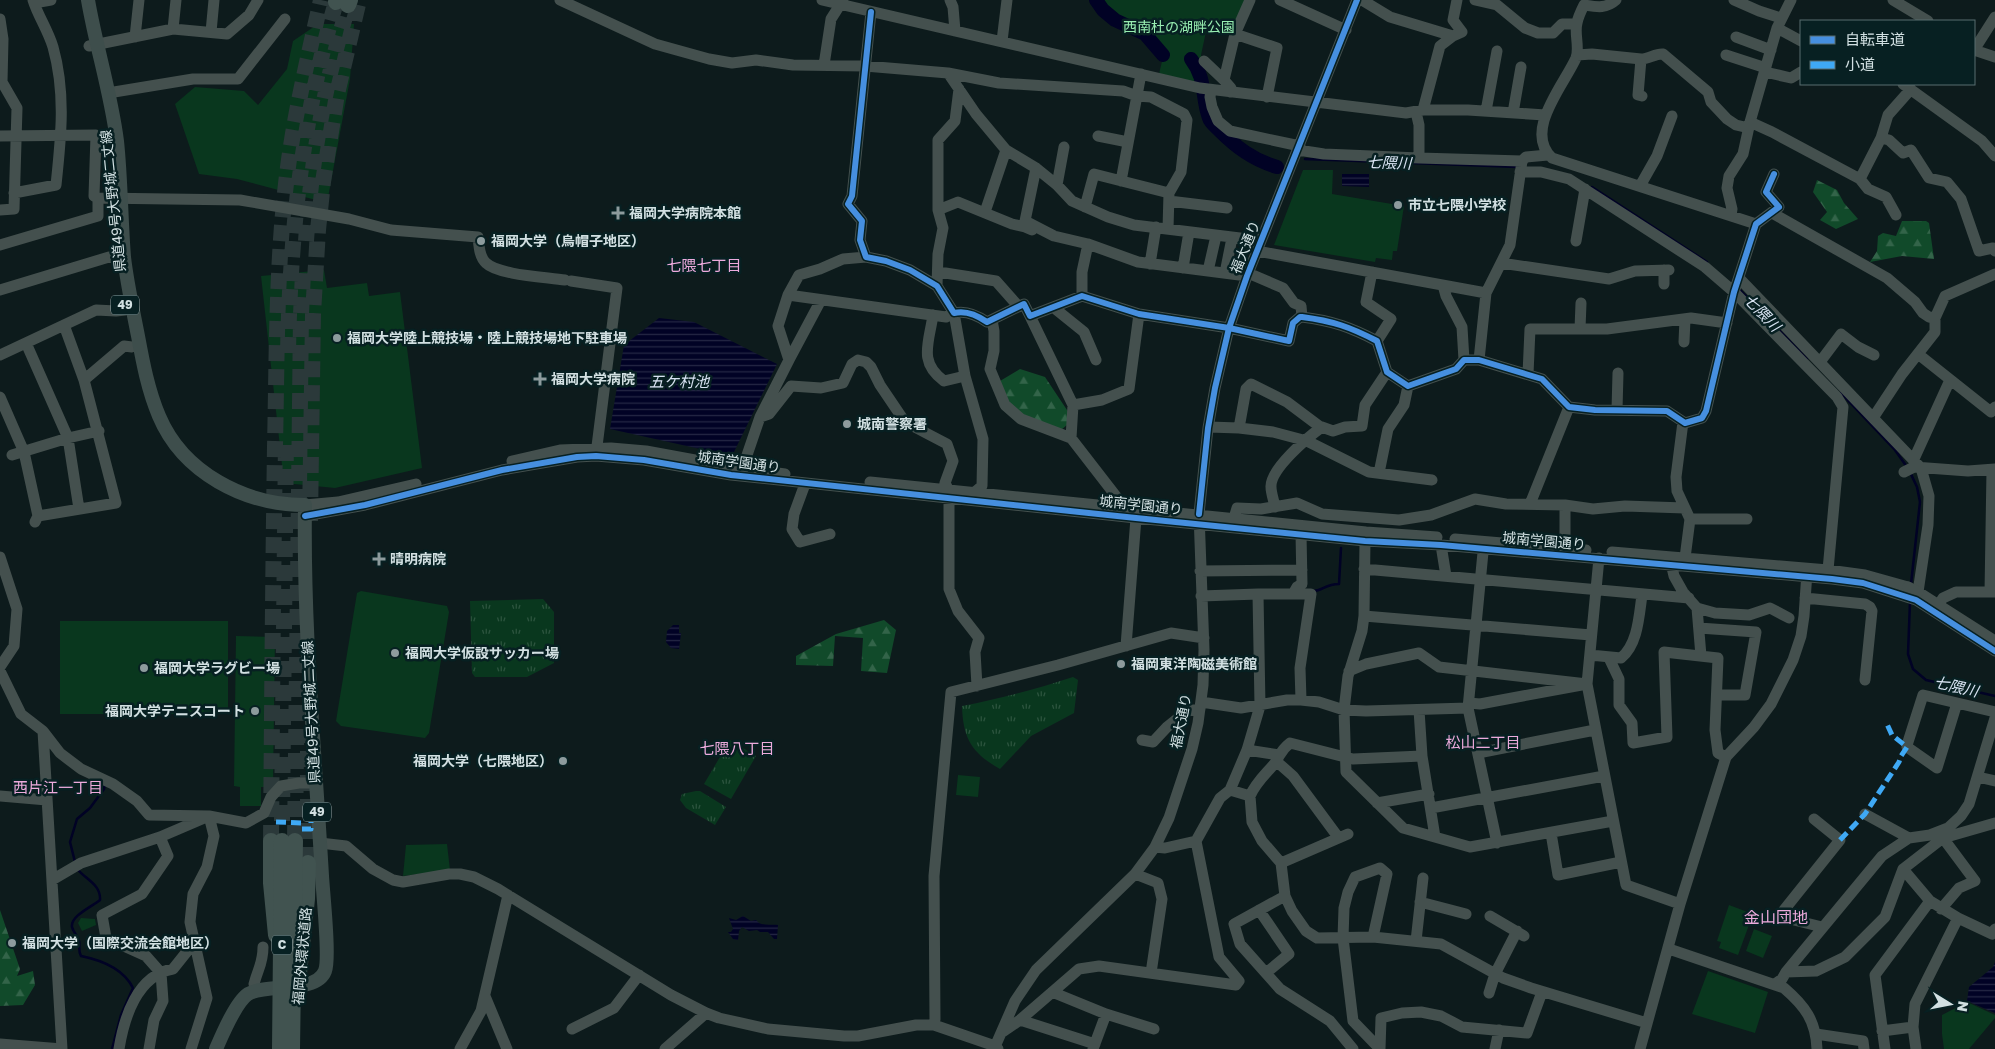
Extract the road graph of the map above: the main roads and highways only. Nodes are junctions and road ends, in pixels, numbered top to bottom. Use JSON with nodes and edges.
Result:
{"nodes":[{"id":1,"x":80,"y":0,"type":"edge"},
{"id":2,"x":88,"y":0,"type":"edge"},
{"id":3,"x":92,"y":45,"type":"junction"},
{"id":4,"x":110,"y":199,"type":"junction"},
{"id":5,"x":305,"y":511,"type":"junction"},
{"id":6,"x":282,"y":841,"type":"junction"},
{"id":7,"x":308,"y":863,"type":"tunnel mouth"},
{"id":8,"x":298,"y":985,"type":"junction"},
{"id":9,"x":281,"y":989,"type":"junction"},
{"id":10,"x":216,"y":1049,"type":"edge"},
{"id":11,"x":280,"y":1049,"type":"edge"},
{"id":12,"x":292,"y":1049,"type":"edge"},
{"id":13,"x":296,"y":1049,"type":"edge"}],
"edges":[{"from":1,"to":3,"type":"main road","name":"県道49号大野城二丈線","number":"49"},
{"from":2,"to":3,"type":"main road","name":"県道49号大野城二丈線","number":"49"},
{"from":3,"to":4,"type":"main road","name":"県道49号大野城二丈線","number":"49"},
{"from":3,"to":4,"type":"main road","name":"県道49号大野城二丈線","number":"49"},
{"from":4,"to":5,"type":"main road","name":"県道49号大野城二丈線","number":"49"},
{"from":4,"to":5,"type":"main road","name":"県道49号大野城二丈線","number":"49"},
{"from":5,"to":8,"type":"main road","name":"県道49号大野城二丈線","number":"49"},
{"from":6,"to":9,"type":"highway","name":"福岡外環状道路"},
{"from":6,"to":11,"type":"highway","number":"C","bridge":true},
{"from":6,"to":12,"type":"highway","number":"C","bridge":true},
{"from":7,"to":8,"type":"highway","name":"福岡外環状道路"},
{"from":8,"to":9,"type":"main road","name":"県道49号大野城二丈線","number":"49"},
{"from":8,"to":13,"type":"highway","name":"福岡外環状道路"},
{"from":9,"to":10,"type":"main road","name":"県道49号大野城二丈線","number":"49"},
{"from":9,"to":11,"type":"highway","name":"福岡外環状道路"}]}
